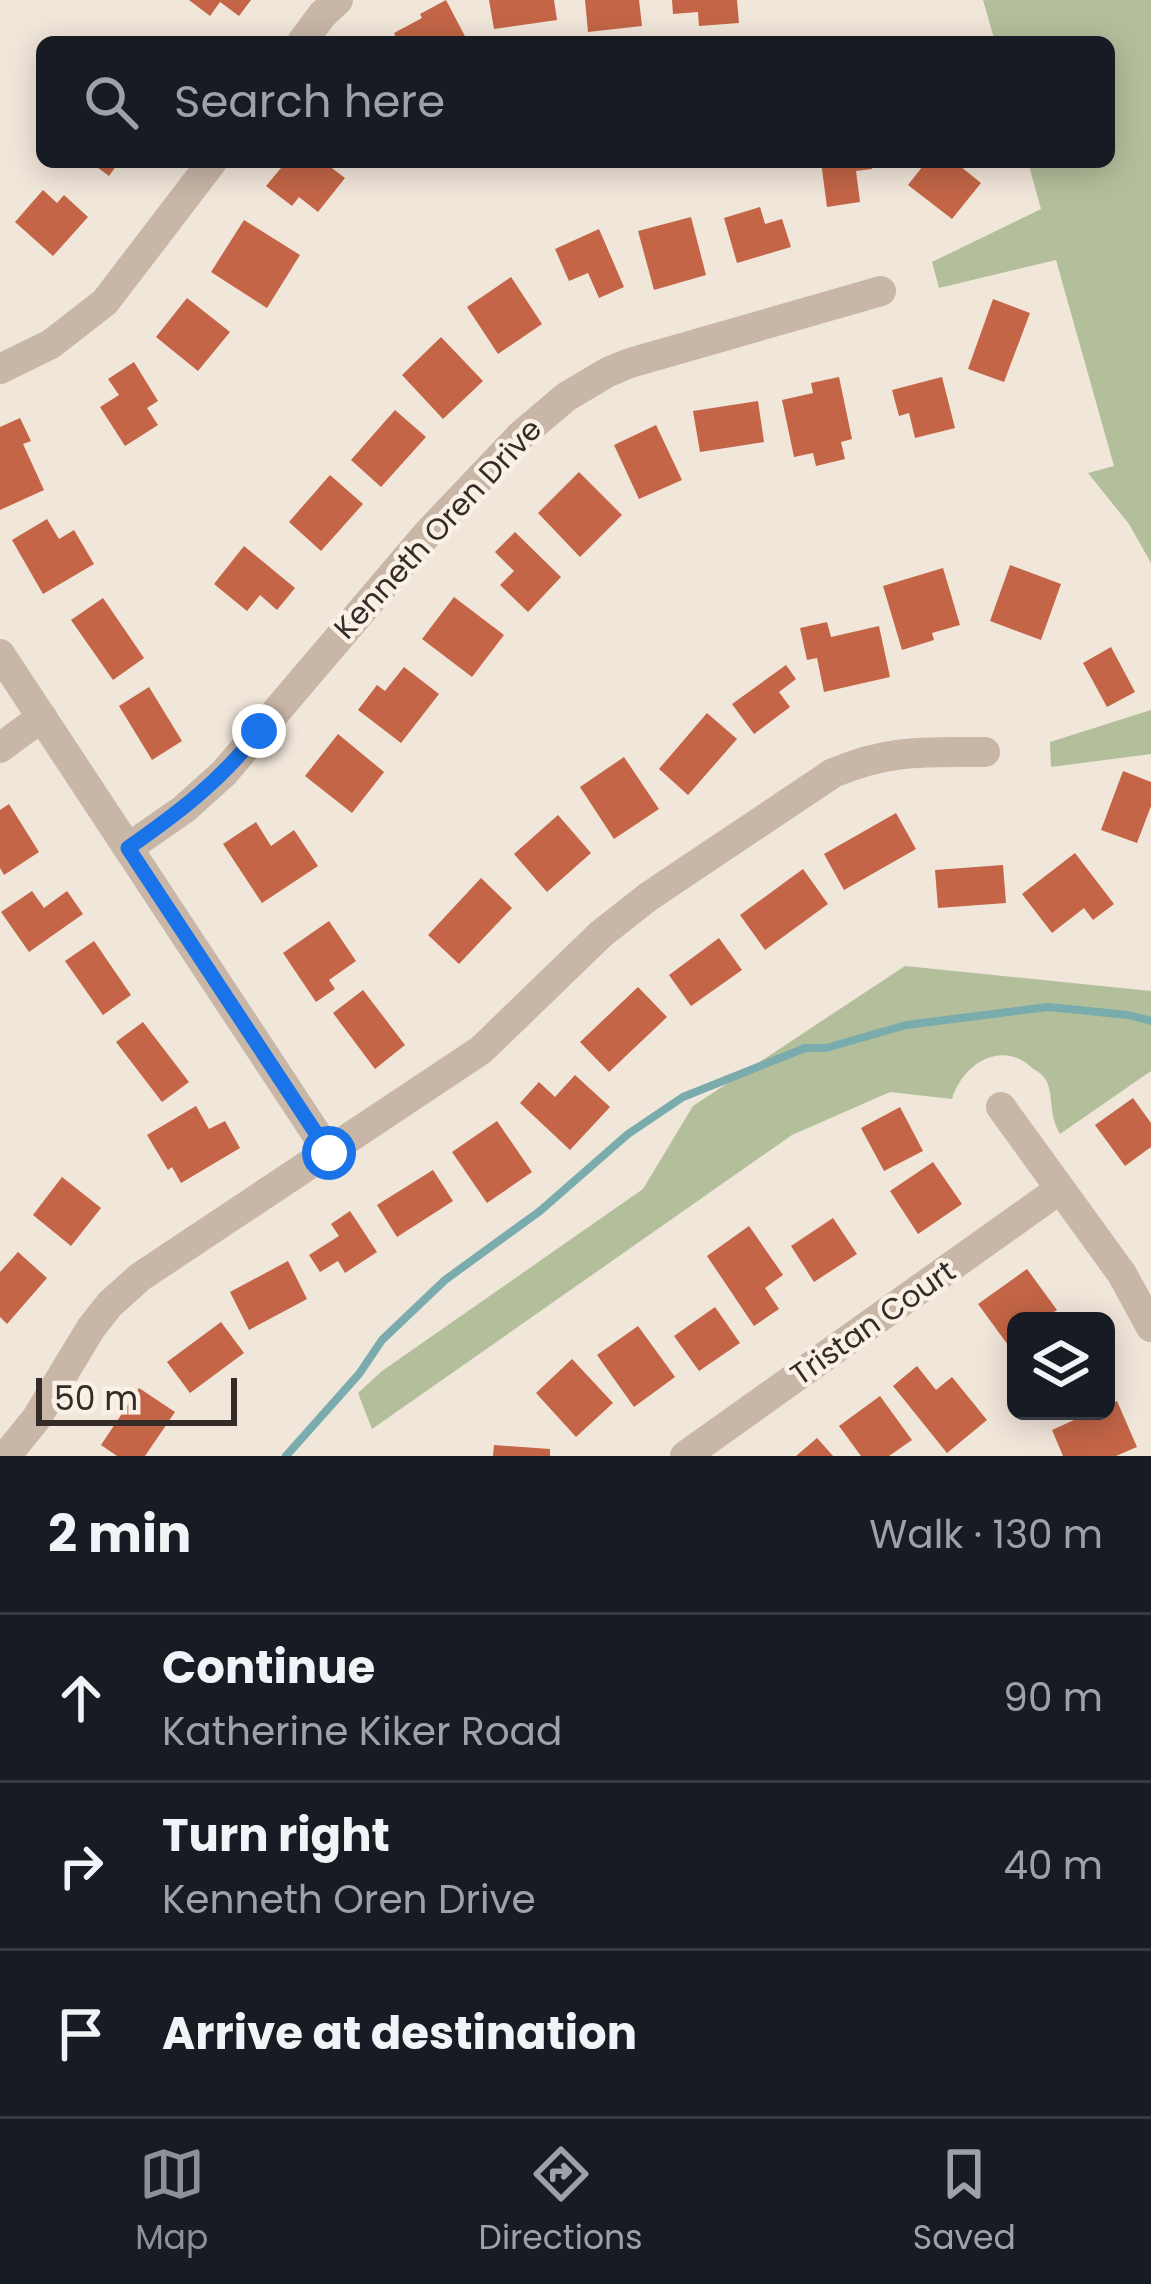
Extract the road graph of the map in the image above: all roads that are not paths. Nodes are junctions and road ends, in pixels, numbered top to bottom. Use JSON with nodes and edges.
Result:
{"nodes":[{"id":1,"x":338,"y":0,"type":"edge"},
{"id":2,"x":306,"y":36,"type":"edge"},
{"id":3,"x":207,"y":168,"type":"edge"},
{"id":4,"x":881,"y":291,"type":"dead end"},
{"id":5,"x":0,"y":369,"type":"edge"},
{"id":6,"x":0,"y":654,"type":"edge"},
{"id":7,"x":42,"y":717,"type":"junction"},
{"id":8,"x":0,"y":748,"type":"edge"},
{"id":9,"x":985,"y":752,"type":"dead end"},
{"id":10,"x":128,"y":848,"type":"junction"},
{"id":11,"x":1000,"y":1107,"type":"dead end"},
{"id":12,"x":329,"y":1153,"type":"junction"},
{"id":13,"x":1060,"y":1189,"type":"junction"},
{"id":14,"x":1151,"y":1327,"type":"edge"},
{"id":15,"x":6,"y":1456,"type":"edge"},
{"id":16,"x":686,"y":1456,"type":"edge"}],
"edges":[{"from":1,"to":2,"type":"street"},
{"from":3,"to":5,"type":"street"},
{"from":4,"to":10,"type":"street","name":"Kenneth Oren Drive"},
{"from":6,"to":7,"type":"street"},
{"from":7,"to":8,"type":"street"},
{"from":7,"to":10,"type":"street"},
{"from":9,"to":12,"type":"street"},
{"from":10,"to":12,"type":"street"},
{"from":11,"to":13,"type":"street"},
{"from":12,"to":15,"type":"street"},
{"from":13,"to":14,"type":"street"},
{"from":13,"to":16,"type":"street","name":"Tristan Court"}]}
